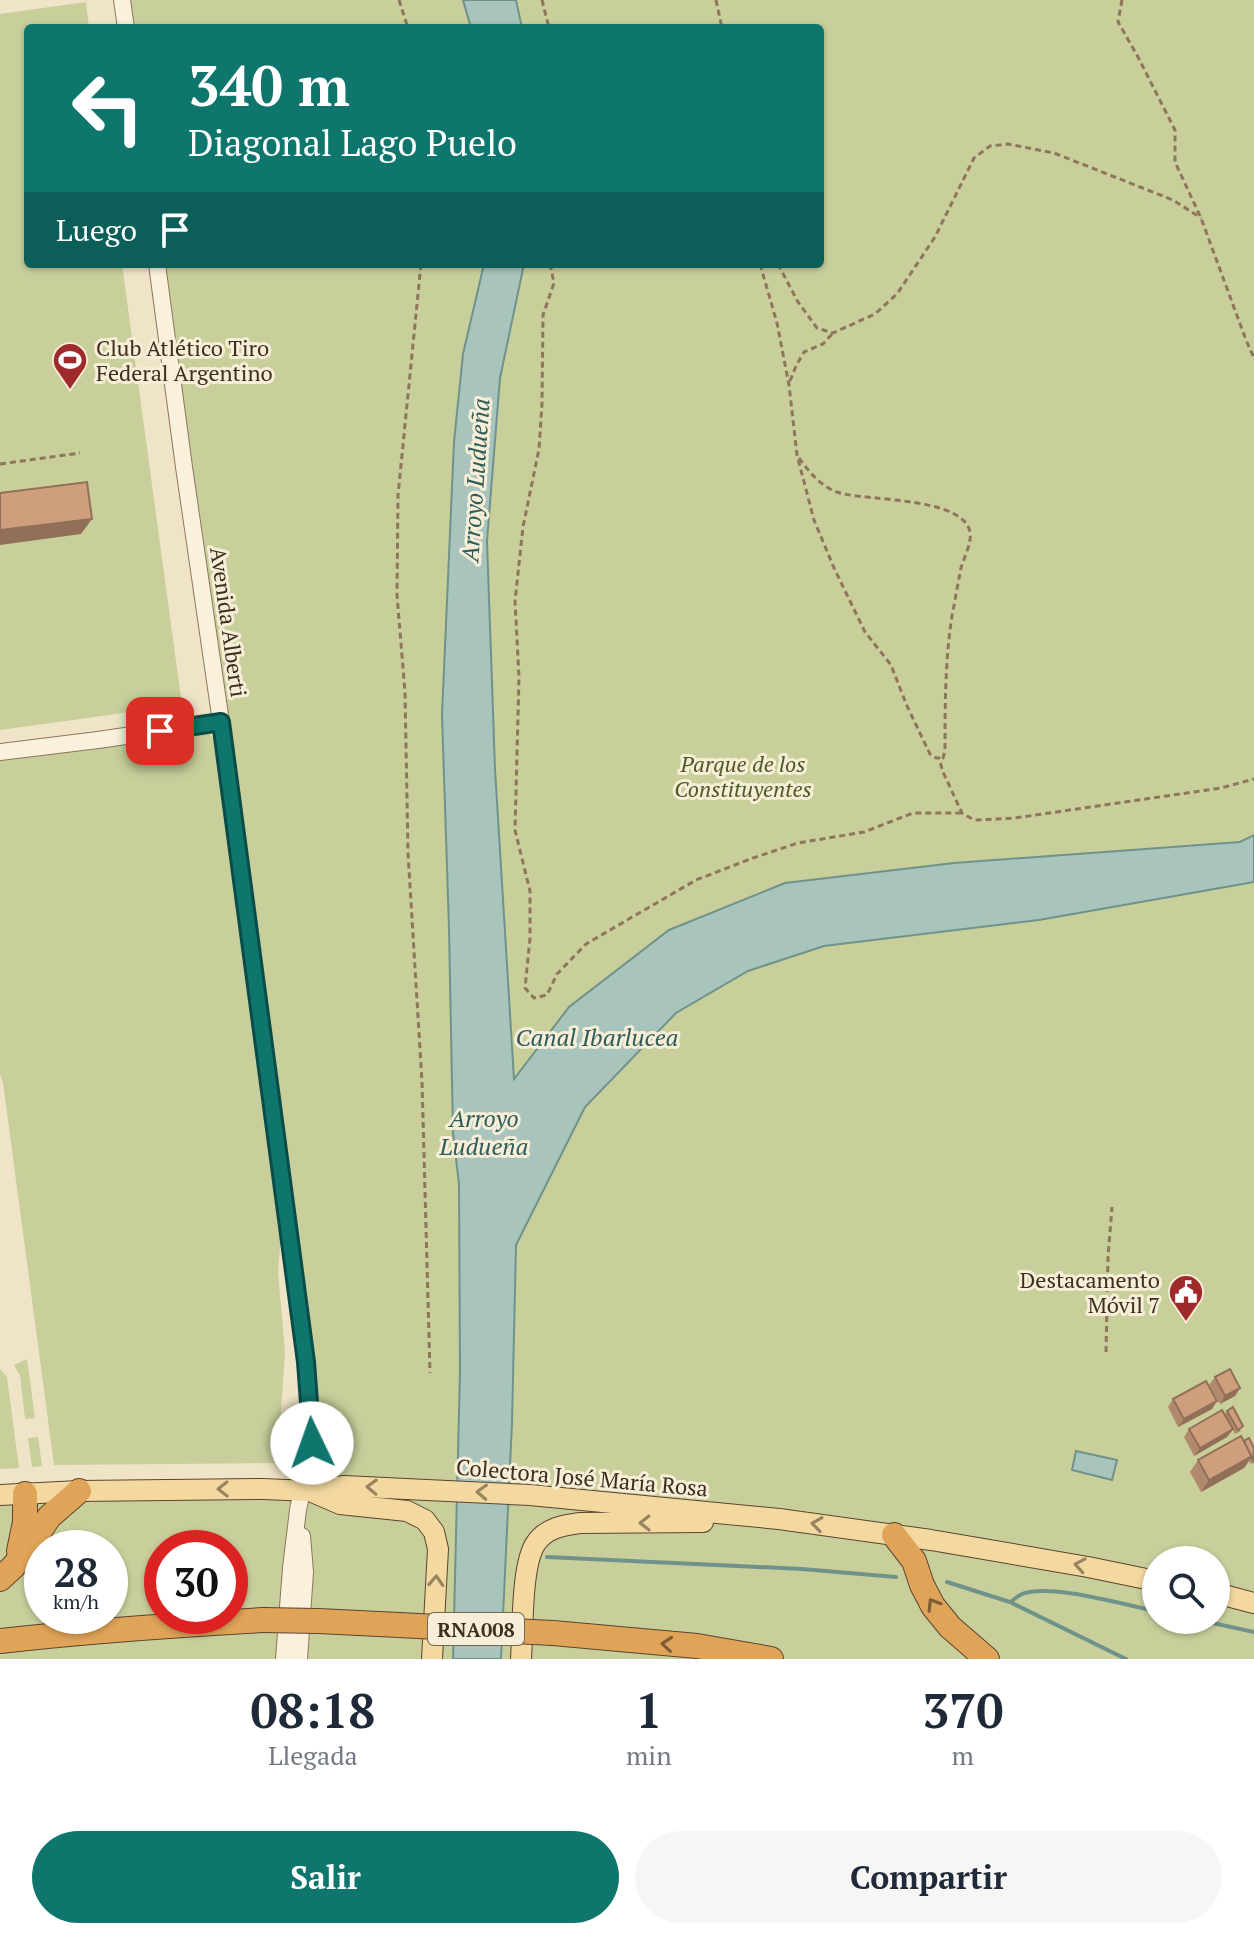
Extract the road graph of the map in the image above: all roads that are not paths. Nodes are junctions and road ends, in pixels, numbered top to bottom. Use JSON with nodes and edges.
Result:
{"nodes":[{"id":1,"x":122,"y":0,"type":"edge"},
{"id":2,"x":125,"y":24,"type":"edge"},
{"id":3,"x":158,"y":268,"type":"edge"},
{"id":4,"x":221,"y":722,"type":"junction"},
{"id":5,"x":0,"y":752,"type":"edge"},
{"id":6,"x":79,"y":1491,"type":"junction"},
{"id":7,"x":25,"y":1494,"type":"junction"},
{"id":8,"x":0,"y":1495,"type":"edge"},
{"id":9,"x":303,"y":1497,"type":"junction"},
{"id":10,"x":779,"y":1519,"type":"junction"},
{"id":11,"x":894,"y":1535,"type":"junction"},
{"id":12,"x":7,"y":1573,"type":"edge"},
{"id":13,"x":1142,"y":1578,"type":"edge"},
{"id":14,"x":1230,"y":1597,"type":"edge"},
{"id":15,"x":1254,"y":1603,"type":"edge"},
{"id":16,"x":0,"y":1641,"type":"edge"},
{"id":17,"x":284,"y":1659,"type":"edge"},
{"id":18,"x":299,"y":1659,"type":"edge"},
{"id":19,"x":432,"y":1659,"type":"edge"},
{"id":20,"x":521,"y":1659,"type":"edge"},
{"id":21,"x":771,"y":1659,"type":"edge"},
{"id":22,"x":987,"y":1659,"type":"edge"}],
"edges":[{"from":1,"to":2,"type":"street"},
{"from":3,"to":4,"type":"street","name":"Avenida Alberti"},
{"from":4,"to":5,"type":"street"},
{"from":4,"to":9,"type":"street","name":"Avenida Alberti"},
{"from":6,"to":7,"type":"main road","name":"Colectora José María Rosa"},
{"from":9,"to":6,"type":"main road","name":"Colectora José María Rosa","one_way":true},
{"from":6,"to":12,"type":"highway"},
{"from":7,"to":8,"type":"main road","name":"Colectora José María Rosa"},
{"from":7,"to":12,"type":"highway"},
{"from":10,"to":9,"type":"main road","name":"Colectora José María Rosa","one_way":true},
{"from":9,"to":17,"type":"street","name":"Avenida Alberti"},
{"from":9,"to":18,"type":"street","name":"Avenida Alberti"},
{"from":19,"to":9,"type":"main road","one_way":true},
{"from":11,"to":10,"type":"main road","name":"Colectora José María Rosa","one_way":true},
{"from":10,"to":20,"type":"main road","one_way":true},
{"from":13,"to":11,"type":"main road","name":"Colectora José María Rosa","one_way":true},
{"from":22,"to":11,"type":"highway","one_way":true},
{"from":14,"to":15,"type":"main road"},
{"from":21,"to":16,"type":"highway","number":"RNA008","one_way":true,"bridge":true}]}
